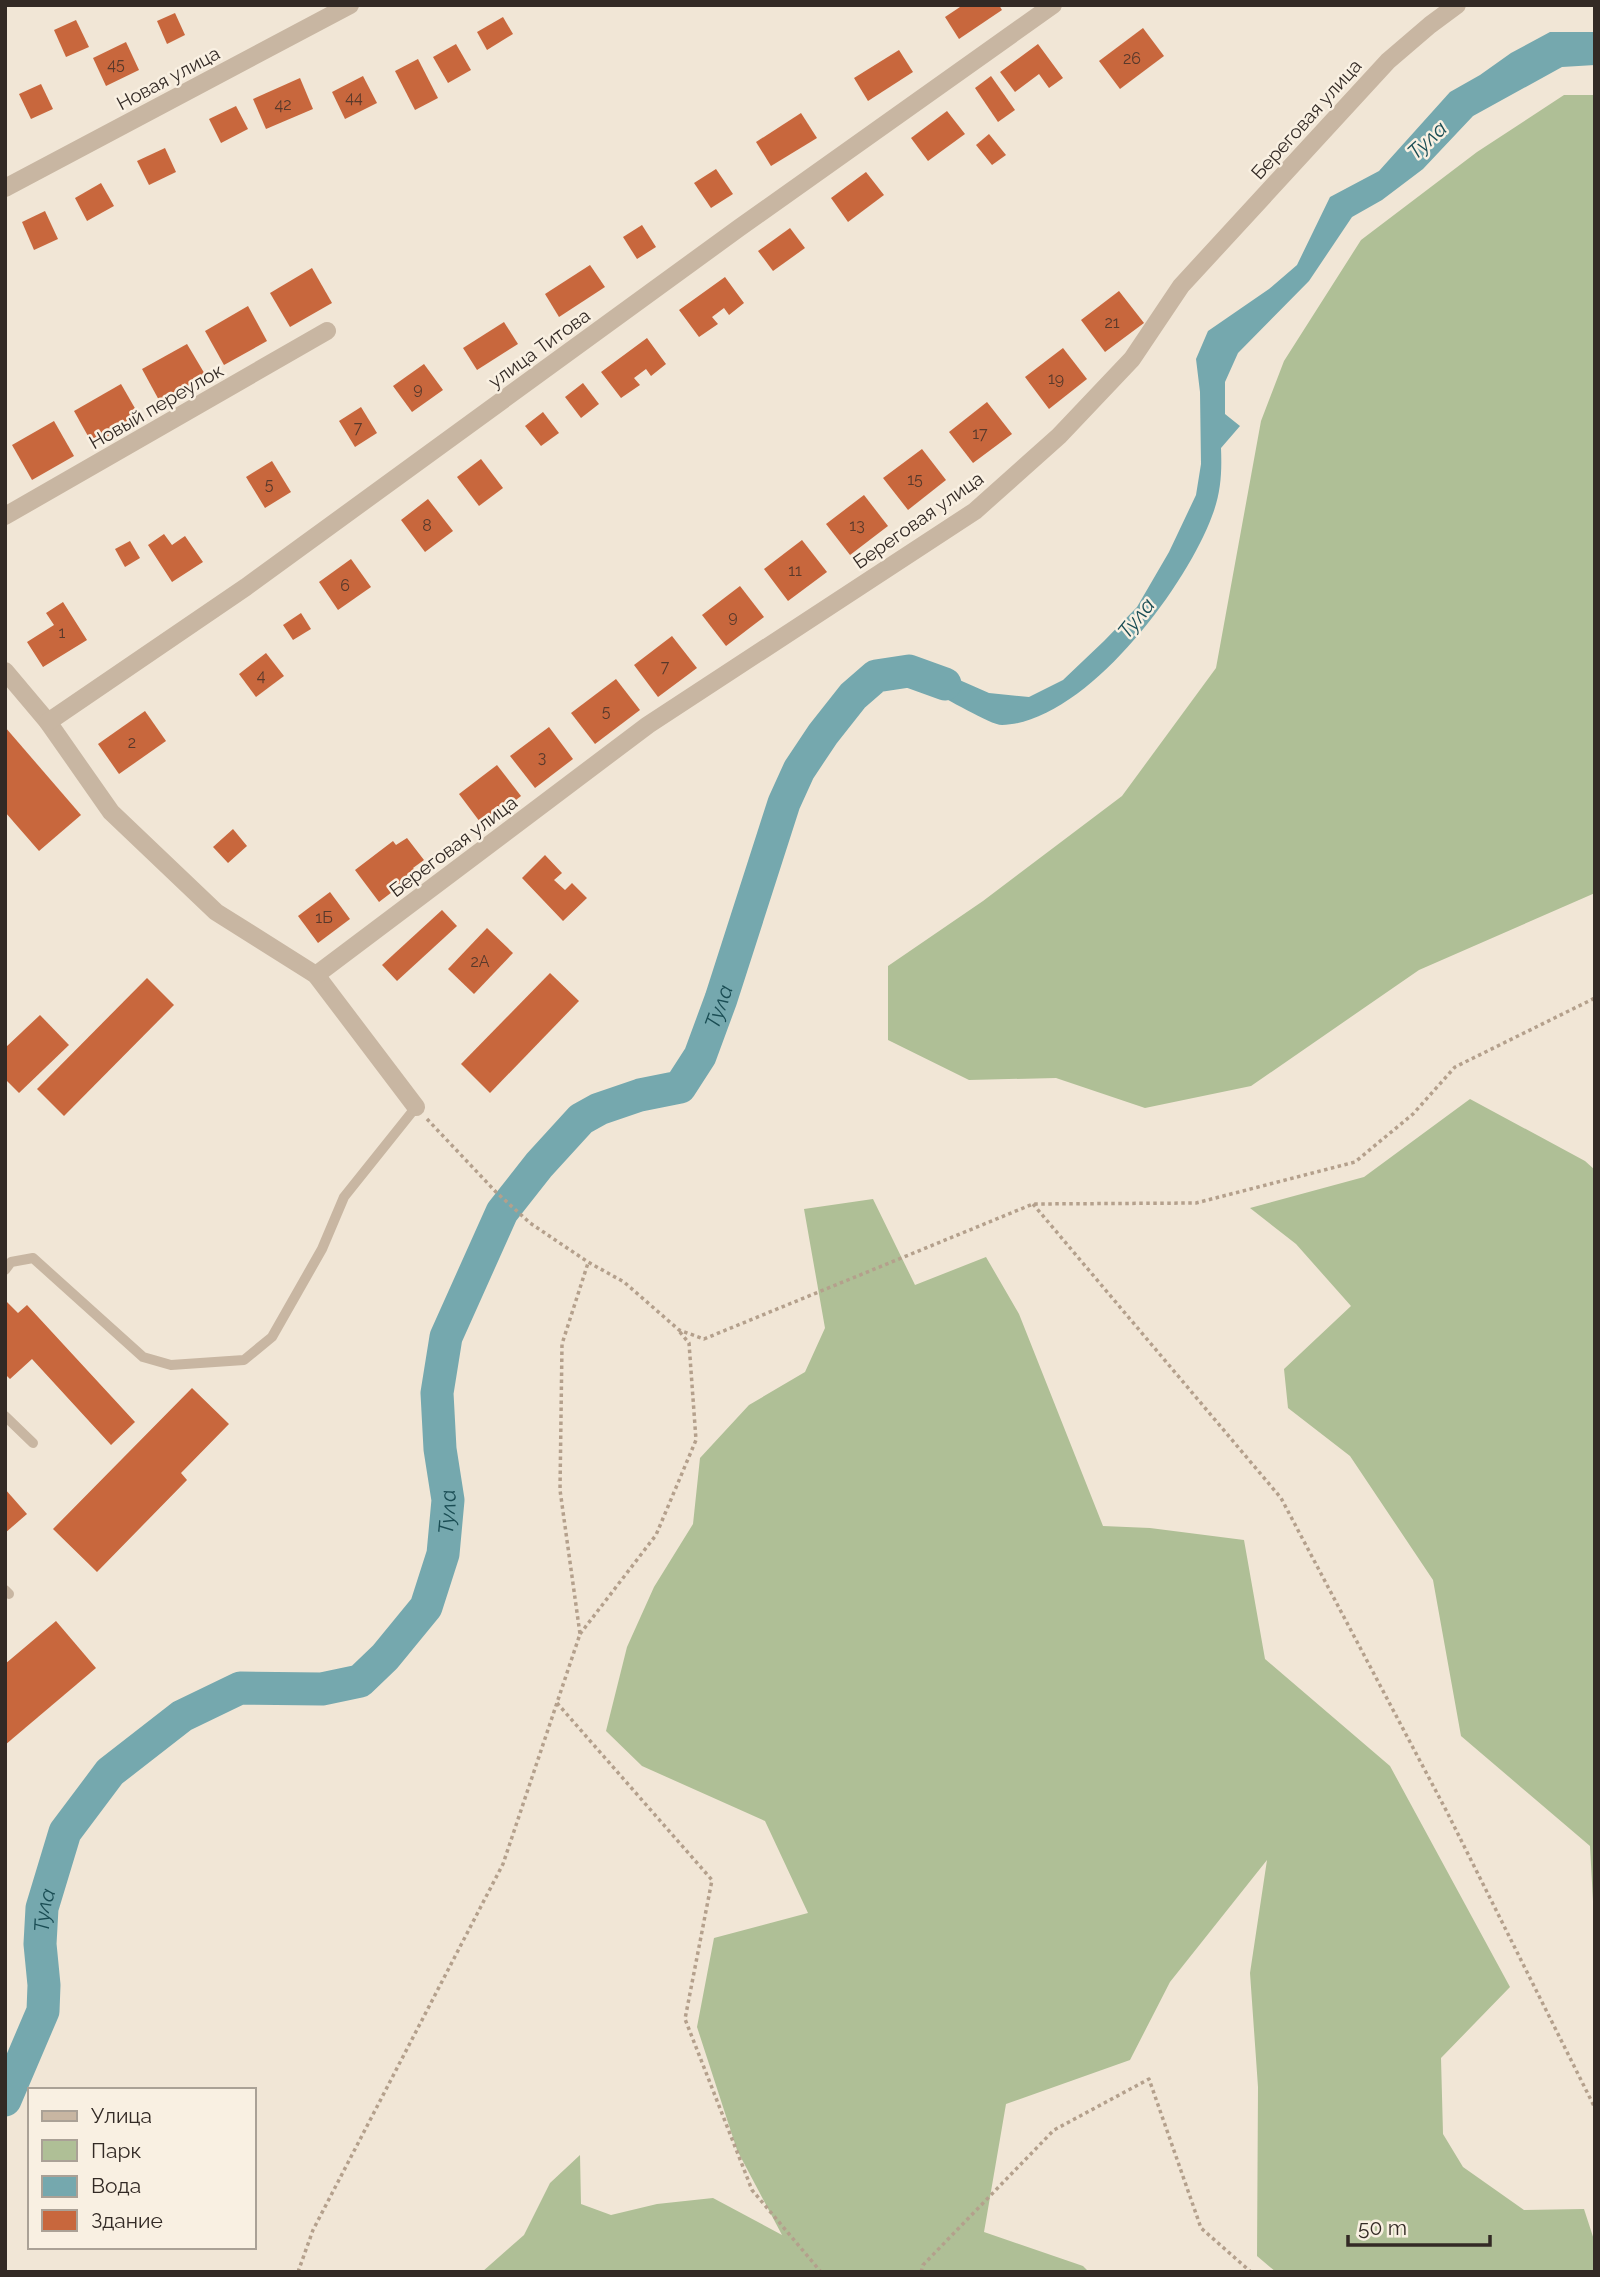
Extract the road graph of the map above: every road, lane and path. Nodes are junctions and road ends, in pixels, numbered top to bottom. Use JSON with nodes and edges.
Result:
{"nodes":[{"id":1,"x":350,"y":5,"type":"edge"},
{"id":2,"x":1053,"y":5,"type":"edge"},
{"id":3,"x":1457,"y":5,"type":"edge"},
{"id":4,"x":5,"y":188,"type":"edge"},
{"id":5,"x":327,"y":331,"type":"dead end"},
{"id":6,"x":5,"y":516,"type":"edge"},
{"id":7,"x":5,"y":671,"type":"edge"},
{"id":8,"x":48,"y":722,"type":"junction"},
{"id":9,"x":316,"y":975,"type":"junction"},
{"id":10,"x":1595,"y":998,"type":"edge"},
{"id":11,"x":416,"y":1107,"type":"junction"},
{"id":12,"x":1033,"y":1204,"type":"junction"},
{"id":13,"x":588,"y":1262,"type":"junction"},
{"id":14,"x":5,"y":1270,"type":"edge"},
{"id":15,"x":679,"y":1330,"type":"junction"},
{"id":16,"x":5,"y":1416,"type":"edge"},
{"id":17,"x":33,"y":1443,"type":"dead end"},
{"id":18,"x":580,"y":1634,"type":"junction"},
{"id":19,"x":557,"y":1703,"type":"junction"},
{"id":20,"x":1595,"y":2108,"type":"edge"},
{"id":21,"x":298,"y":2272,"type":"edge"},
{"id":22,"x":821,"y":2272,"type":"edge"},
{"id":23,"x":920,"y":2272,"type":"edge"},
{"id":24,"x":1251,"y":2272,"type":"edge"}],
"edges":[{"from":1,"to":4,"type":"street","name":"Новая улица"},
{"from":2,"to":8,"type":"street","name":"улица Титова"},
{"from":3,"to":9,"type":"street","name":"Береговая улица"},
{"from":5,"to":6,"type":"street","name":"Новый переулок"},
{"from":7,"to":8,"type":"street"},
{"from":8,"to":9,"type":"street"},
{"from":9,"to":11,"type":"street"},
{"from":10,"to":12,"type":"path"},
{"from":11,"to":13,"type":"path"},
{"from":11,"to":14,"type":"lane"},
{"from":12,"to":15,"type":"path"},
{"from":12,"to":20,"type":"path"},
{"from":13,"to":15,"type":"path"},
{"from":13,"to":18,"type":"path"},
{"from":15,"to":18,"type":"path"},
{"from":16,"to":17,"type":"lane"},
{"from":18,"to":19,"type":"path"},
{"from":19,"to":21,"type":"path"},
{"from":19,"to":22,"type":"path"},
{"from":23,"to":24,"type":"path"}]}
